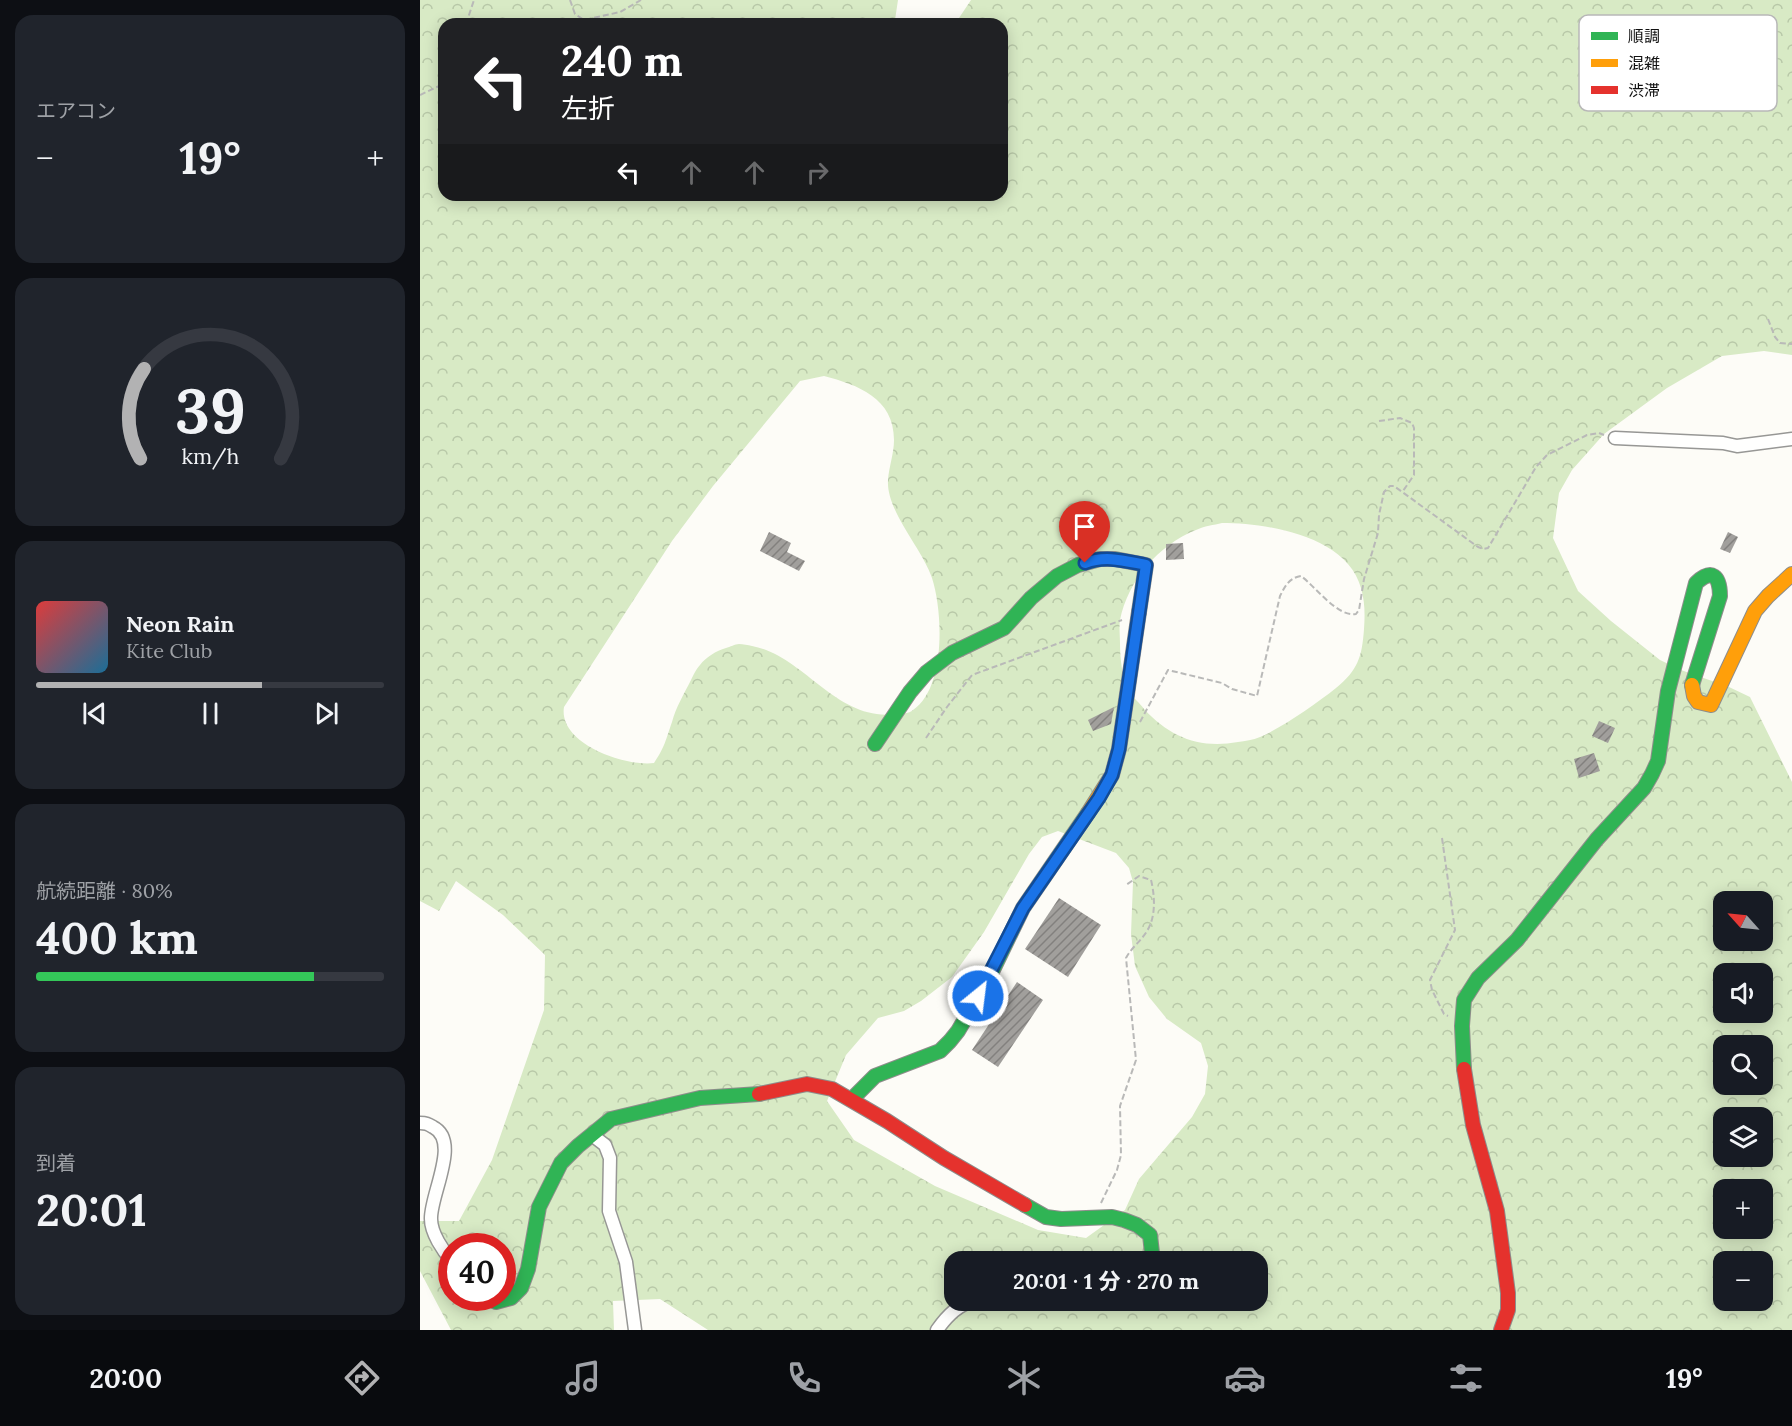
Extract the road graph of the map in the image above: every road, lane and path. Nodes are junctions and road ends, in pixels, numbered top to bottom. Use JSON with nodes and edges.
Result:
{"nodes":[{"id":1,"x":474,"y":0,"type":"edge"},
{"id":2,"x":570,"y":0,"type":"edge"},
{"id":3,"x":641,"y":0,"type":"edge"},
{"id":4,"x":468,"y":18,"type":"edge"},
{"id":5,"x":581,"y":18,"type":"edge"},
{"id":6,"x":593,"y":18,"type":"edge"},
{"id":7,"x":438,"y":86,"type":"edge"},
{"id":8,"x":420,"y":95,"type":"edge"},
{"id":9,"x":1768,"y":319,"type":"dead end"},
{"id":10,"x":1792,"y":344,"type":"edge"},
{"id":11,"x":1379,"y":421,"type":"dead end"},
{"id":12,"x":1615,"y":438,"type":"joint"},
{"id":13,"x":1792,"y":439,"type":"edge"},
{"id":14,"x":1403,"y":491,"type":"junction"},
{"id":15,"x":1792,"y":574,"type":"edge"},
{"id":16,"x":1139,"y":614,"type":"junction"},
{"id":17,"x":1135,"y":731,"type":"dead end"},
{"id":18,"x":926,"y":738,"type":"dead end"},
{"id":19,"x":875,"y":744,"type":"dead end"},
{"id":20,"x":1442,"y":838,"type":"dead end"},
{"id":21,"x":1126,"y":885,"type":"dead end"},
{"id":22,"x":1462,"y":1026,"type":"junction"},
{"id":23,"x":852,"y":1099,"type":"junction"},
{"id":24,"x":420,"y":1123,"type":"edge"},
{"id":25,"x":592,"y":1135,"type":"junction"},
{"id":26,"x":1095,"y":1216,"type":"junction"},
{"id":27,"x":438,"y":1239,"type":"edge"},
{"id":28,"x":1152,"y":1251,"type":"edge"},
{"id":29,"x":516,"y":1293,"type":"edge"},
{"id":30,"x":953,"y":1311,"type":"edge"},
{"id":31,"x":635,"y":1330,"type":"edge"},
{"id":32,"x":937,"y":1330,"type":"edge"},
{"id":33,"x":1501,"y":1330,"type":"edge"}],
"edges":[{"from":1,"to":4,"type":"path"},
{"from":2,"to":5,"type":"path"},
{"from":3,"to":6,"type":"path"},
{"from":7,"to":8,"type":"path"},
{"from":9,"to":10,"type":"path"},
{"from":11,"to":14,"type":"path"},
{"from":12,"to":13,"type":"street"},
{"from":12,"to":14,"type":"path"},
{"from":14,"to":17,"type":"path"},
{"from":15,"to":22,"type":"street"},
{"from":16,"to":18,"type":"path"},
{"from":16,"to":19,"type":"street"},
{"from":16,"to":23,"type":"street"},
{"from":20,"to":22,"type":"path"},
{"from":21,"to":26,"type":"path"},
{"from":22,"to":33,"type":"street"},
{"from":23,"to":25,"type":"street"},
{"from":23,"to":26,"type":"street"},
{"from":24,"to":27,"type":"street"},
{"from":25,"to":29,"type":"street"},
{"from":25,"to":31,"type":"street"},
{"from":26,"to":28,"type":"street"},
{"from":30,"to":32,"type":"street"}]}
